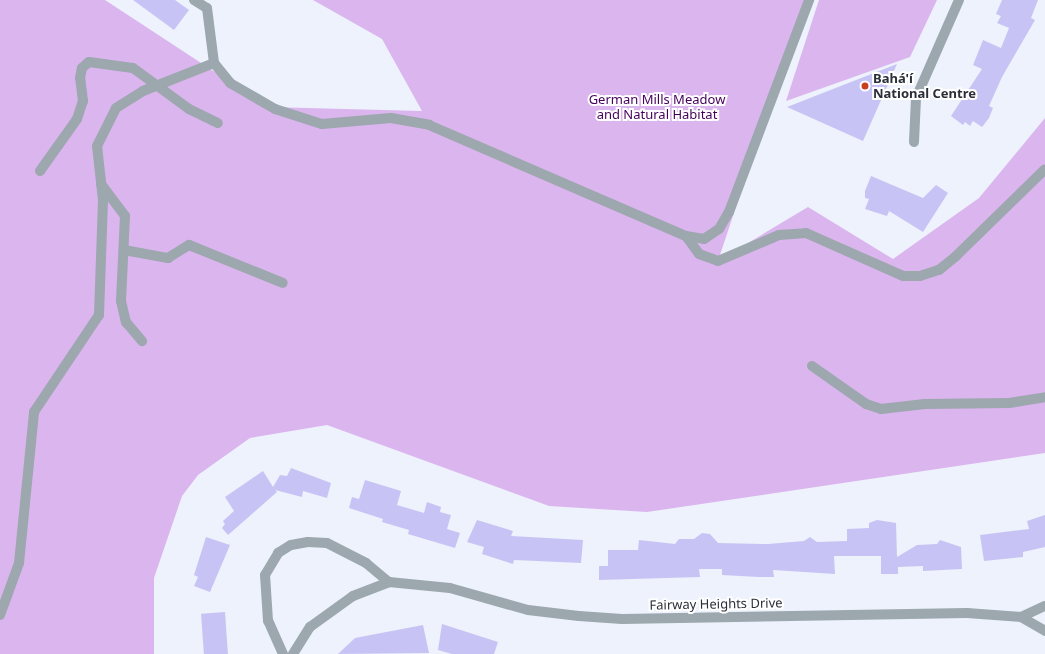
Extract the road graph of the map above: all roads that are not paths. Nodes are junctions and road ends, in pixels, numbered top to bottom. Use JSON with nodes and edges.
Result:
{"nodes":[{"id":1,"x":194,"y":0,"type":"edge"},
{"id":2,"x":809,"y":0,"type":"edge"},
{"id":3,"x":959,"y":0,"type":"edge"},
{"id":4,"x":208,"y":4,"type":"edge"},
{"id":5,"x":214,"y":64,"type":"junction"},
{"id":6,"x":157,"y":86,"type":"junction"},
{"id":7,"x":218,"y":123,"type":"dead end"},
{"id":8,"x":914,"y":142,"type":"dead end"},
{"id":9,"x":1045,"y":169,"type":"edge"},
{"id":10,"x":40,"y":172,"type":"dead end"},
{"id":11,"x":101,"y":184,"type":"junction"},
{"id":12,"x":686,"y":236,"type":"junction"},
{"id":13,"x":124,"y":250,"type":"junction"},
{"id":14,"x":283,"y":283,"type":"dead end"},
{"id":15,"x":142,"y":341,"type":"dead end"},
{"id":16,"x":812,"y":366,"type":"dead end"},
{"id":17,"x":1043,"y":396,"type":"edge"},
{"id":18,"x":389,"y":582,"type":"junction"},
{"id":19,"x":1045,"y":606,"type":"edge"},
{"id":20,"x":0,"y":615,"type":"edge"},
{"id":21,"x":1021,"y":617,"type":"junction"},
{"id":22,"x":1045,"y":631,"type":"edge"},
{"id":23,"x":283,"y":654,"type":"edge"},
{"id":24,"x":293,"y":654,"type":"edge"}],
"edges":[{"from":1,"to":4,"type":"street"},
{"from":2,"to":12,"type":"street"},
{"from":3,"to":8,"type":"street"},
{"from":4,"to":5,"type":"street"},
{"from":5,"to":6,"type":"street"},
{"from":5,"to":12,"type":"street"},
{"from":6,"to":7,"type":"street"},
{"from":6,"to":10,"type":"street"},
{"from":6,"to":11,"type":"street"},
{"from":9,"to":12,"type":"street"},
{"from":11,"to":13,"type":"street"},
{"from":11,"to":20,"type":"street"},
{"from":13,"to":14,"type":"street"},
{"from":13,"to":15,"type":"street"},
{"from":16,"to":17,"type":"street"},
{"from":18,"to":21,"type":"street","name":"Fairway Heights Drive"},
{"from":18,"to":23,"type":"street"},
{"from":18,"to":24,"type":"street","name":"Fairway Heights Drive"},
{"from":19,"to":21,"type":"street","name":"Fairway Heights Drive"},
{"from":21,"to":22,"type":"street"}]}
